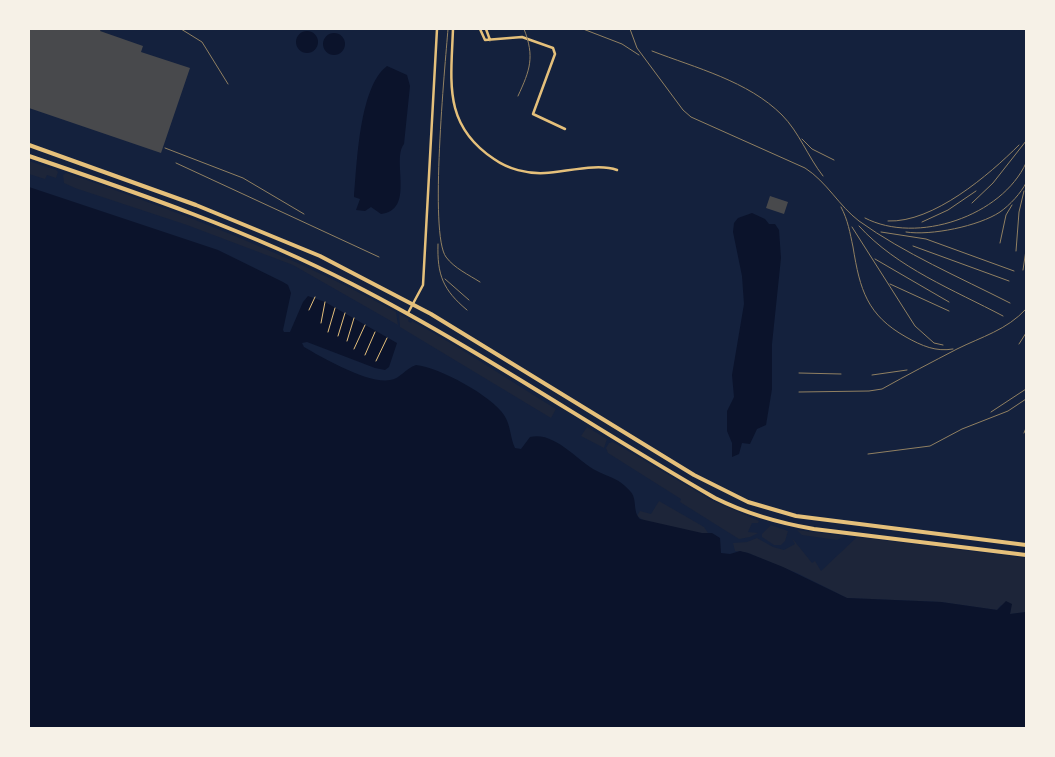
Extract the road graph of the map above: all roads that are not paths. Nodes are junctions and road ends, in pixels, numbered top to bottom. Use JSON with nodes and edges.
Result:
{"nodes":[{"id":1,"x":437,"y":29,"type":"edge"},
{"id":2,"x":453,"y":29,"type":"edge"},
{"id":3,"x":480,"y":29,"type":"edge"},
{"id":4,"x":486,"y":29,"type":"edge"},
{"id":5,"x":490,"y":40,"type":"junction"},
{"id":6,"x":565,"y":129,"type":"dead end"},
{"id":7,"x":29,"y":146,"type":"edge"},
{"id":8,"x":29,"y":156,"type":"edge"},
{"id":9,"x":617,"y":170,"type":"dead end"},
{"id":10,"x":413,"y":304,"type":"junction"},
{"id":11,"x":408,"y":313,"type":"junction"},
{"id":12,"x":1026,"y":545,"type":"edge"},
{"id":13,"x":1026,"y":555,"type":"edge"}],
"edges":[{"from":1,"to":10,"type":"street"},
{"from":2,"to":9,"type":"street"},
{"from":3,"to":5,"type":"street"},
{"from":4,"to":5,"type":"street"},
{"from":5,"to":6,"type":"street"},
{"from":7,"to":10,"type":"main road"},
{"from":8,"to":11,"type":"main road"},
{"from":10,"to":11,"type":"street"},
{"from":10,"to":12,"type":"main road"},
{"from":11,"to":13,"type":"main road"}]}
